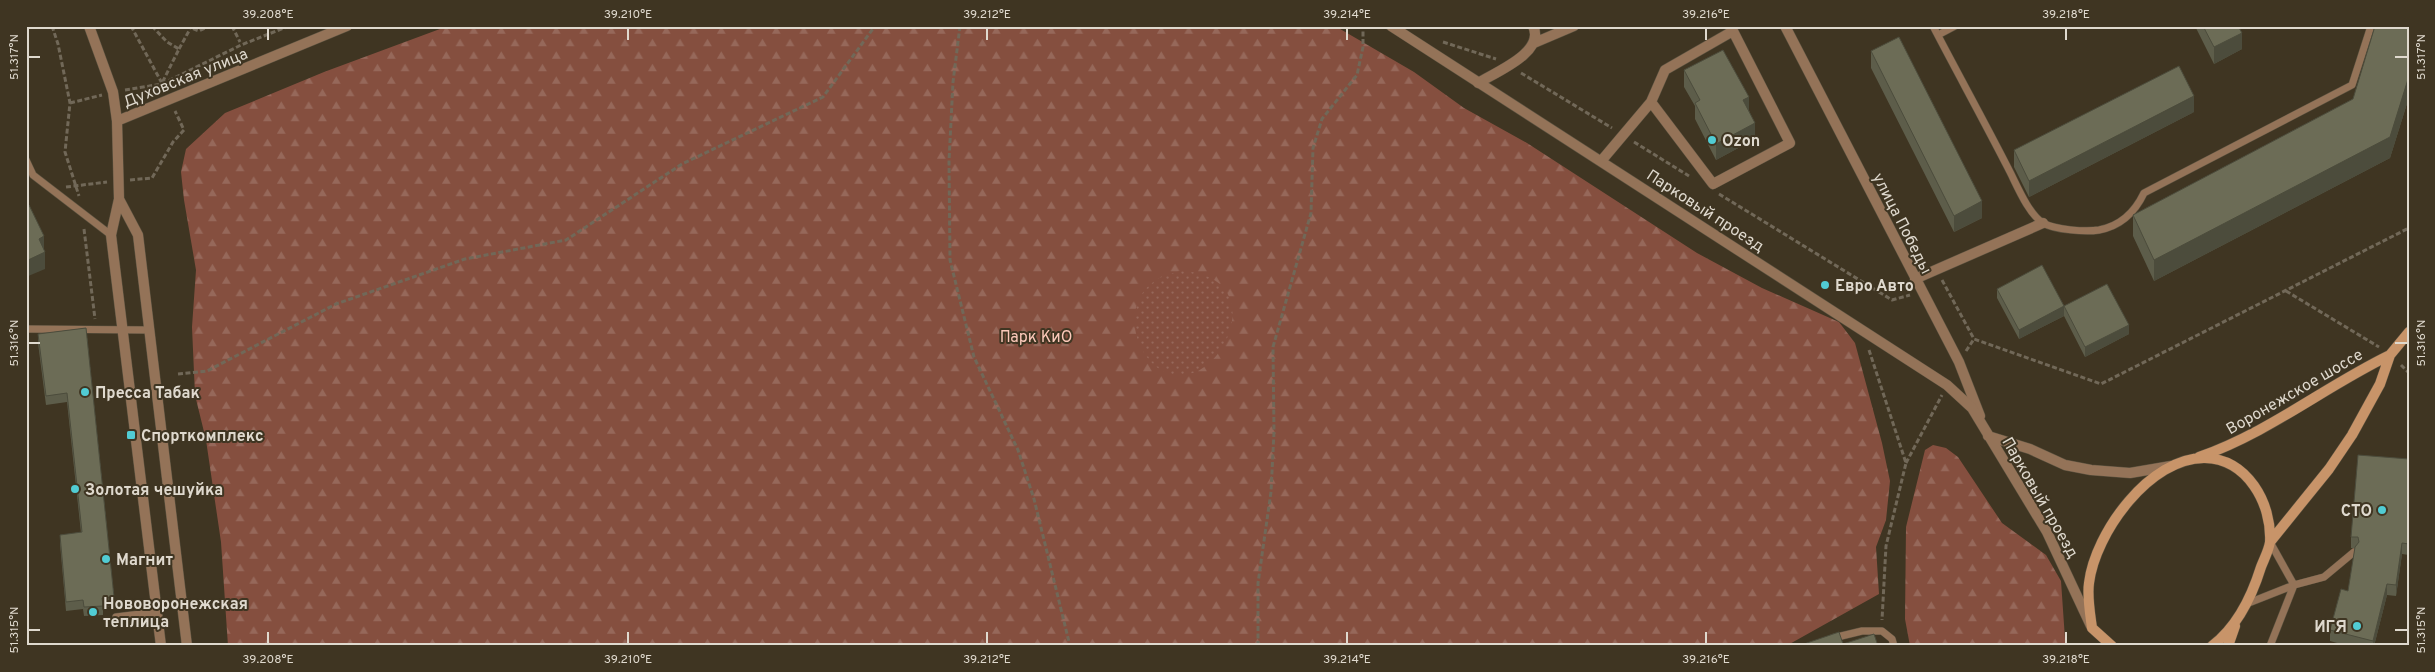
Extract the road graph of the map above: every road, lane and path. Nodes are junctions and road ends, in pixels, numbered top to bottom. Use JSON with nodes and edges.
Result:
{"nodes":[{"id":1,"x":52,"y":26,"type":"edge"},
{"id":2,"x":90,"y":26,"type":"edge"},
{"id":3,"x":152,"y":26,"type":"edge"},
{"id":4,"x":186,"y":26,"type":"edge"},
{"id":5,"x":210,"y":26,"type":"edge"},
{"id":6,"x":232,"y":26,"type":"edge"},
{"id":7,"x":289,"y":26,"type":"edge"},
{"id":8,"x":347,"y":26,"type":"edge"},
{"id":9,"x":875,"y":26,"type":"edge"},
{"id":10,"x":960,"y":26,"type":"edge"},
{"id":11,"x":1362,"y":26,"type":"edge"},
{"id":12,"x":1391,"y":26,"type":"edge"},
{"id":13,"x":1533,"y":26,"type":"edge"},
{"id":14,"x":1574,"y":26,"type":"edge"},
{"id":15,"x":1785,"y":26,"type":"edge"},
{"id":16,"x":1933,"y":26,"type":"edge"},
{"id":17,"x":1955,"y":26,"type":"edge"},
{"id":18,"x":2371,"y":26,"type":"edge"},
{"id":19,"x":132,"y":27,"type":"edge"},
{"id":20,"x":190,"y":29,"type":"junction"},
{"id":21,"x":1938,"y":35,"type":"junction"},
{"id":22,"x":1434,"y":40,"type":"dead end"},
{"id":23,"x":240,"y":42,"type":"dead end"},
{"id":24,"x":1534,"y":43,"type":"junction"},
{"id":25,"x":179,"y":49,"type":"junction"},
{"id":26,"x":1508,"y":65,"type":"junction"},
{"id":27,"x":1478,"y":83,"type":"junction"},
{"id":28,"x":162,"y":84,"type":"junction"},
{"id":29,"x":170,"y":99,"type":"junction"},
{"id":30,"x":1651,"y":102,"type":"junction"},
{"id":31,"x":117,"y":121,"type":"junction"},
{"id":32,"x":1623,"y":135,"type":"junction"},
{"id":33,"x":26,"y":160,"type":"edge"},
{"id":34,"x":1602,"y":160,"type":"junction"},
{"id":35,"x":1690,"y":176,"type":"dead end"},
{"id":36,"x":119,"y":181,"type":"junction"},
{"id":37,"x":75,"y":185,"type":"junction"},
{"id":38,"x":50,"y":188,"type":"junction"},
{"id":39,"x":1715,"y":192,"type":"dead end"},
{"id":40,"x":119,"y":199,"type":"junction"},
{"id":41,"x":82,"y":212,"type":"junction"},
{"id":42,"x":2043,"y":223,"type":"junction"},
{"id":43,"x":2409,"y":228,"type":"edge"},
{"id":44,"x":111,"y":235,"type":"junction"},
{"id":45,"x":1937,"y":271,"type":"junction"},
{"id":46,"x":1915,"y":279,"type":"junction"},
{"id":47,"x":2285,"y":291,"type":"junction"},
{"id":48,"x":1905,"y":298,"type":"dead end"},
{"id":49,"x":26,"y":329,"type":"edge"},
{"id":50,"x":97,"y":330,"type":"junction"},
{"id":51,"x":121,"y":330,"type":"junction"},
{"id":52,"x":149,"y":330,"type":"junction"},
{"id":53,"x":1862,"y":330,"type":"junction"},
{"id":54,"x":2409,"y":332,"type":"edge"},
{"id":55,"x":1974,"y":338,"type":"junction"},
{"id":56,"x":2390,"y":356,"type":"junction"},
{"id":57,"x":1959,"y":362,"type":"junction"},
{"id":58,"x":2409,"y":373,"type":"edge"},
{"id":59,"x":178,"y":374,"type":"dead end"},
{"id":60,"x":1947,"y":385,"type":"junction"},
{"id":61,"x":1988,"y":436,"type":"junction"},
{"id":62,"x":2183,"y":462,"type":"junction"},
{"id":63,"x":1906,"y":463,"type":"junction"},
{"id":64,"x":2270,"y":542,"type":"junction"},
{"id":65,"x":2354,"y":552,"type":"edge"},
{"id":66,"x":2294,"y":585,"type":"junction"},
{"id":67,"x":2246,"y":604,"type":"junction"},
{"id":68,"x":157,"y":612,"type":"junction"},
{"id":69,"x":2239,"y":616,"type":"junction"},
{"id":70,"x":116,"y":617,"type":"dead end"},
{"id":71,"x":2092,"y":628,"type":"junction"},
{"id":72,"x":1882,"y":631,"type":"junction"},
{"id":73,"x":1829,"y":640,"type":"edge"},
{"id":74,"x":161,"y":646,"type":"edge"},
{"id":75,"x":187,"y":646,"type":"edge"},
{"id":76,"x":1070,"y":646,"type":"edge"},
{"id":77,"x":1258,"y":646,"type":"edge"},
{"id":78,"x":1894,"y":646,"type":"edge"},
{"id":79,"x":2100,"y":646,"type":"edge"},
{"id":80,"x":2112,"y":646,"type":"edge"},
{"id":81,"x":2212,"y":646,"type":"edge"},
{"id":82,"x":2228,"y":646,"type":"edge"},
{"id":83,"x":2270,"y":646,"type":"edge"}],
"edges":[{"from":1,"to":37,"type":"path"},
{"from":2,"to":31,"type":"street"},
{"from":3,"to":25,"type":"path"},
{"from":4,"to":20,"type":"path"},
{"from":5,"to":20,"type":"path"},
{"from":6,"to":23,"type":"path"},
{"from":7,"to":28,"type":"path"},
{"from":8,"to":29,"type":"street","name":"Духовская улица"},
{"from":9,"to":59,"type":"path"},
{"from":10,"to":76,"type":"path"},
{"from":11,"to":77,"type":"path"},
{"from":12,"to":27,"type":"street","name":"Парковый проезд"},
{"from":13,"to":24,"type":"street"},
{"from":14,"to":24,"type":"street"},
{"from":15,"to":46,"type":"street","name":"улица Победы"},
{"from":16,"to":21,"type":"lane"},
{"from":17,"to":21,"type":"lane"},
{"from":18,"to":42,"type":"lane"},
{"from":19,"to":28,"type":"path"},
{"from":20,"to":25,"type":"path"},
{"from":21,"to":42,"type":"lane"},
{"from":22,"to":26,"type":"path"},
{"from":24,"to":26,"type":"street"},
{"from":25,"to":28,"type":"path"},
{"from":26,"to":27,"type":"street"},
{"from":26,"to":32,"type":"path"},
{"from":27,"to":34,"type":"street","name":"Парковый проезд"},
{"from":28,"to":29,"type":"path"},
{"from":29,"to":31,"type":"street","name":"Духовская улица"},
{"from":29,"to":36,"type":"path"},
{"from":30,"to":30,"type":"street"},
{"from":30,"to":32,"type":"street"},
{"from":31,"to":36,"type":"street"},
{"from":32,"to":34,"type":"street"},
{"from":32,"to":35,"type":"path"},
{"from":33,"to":38,"type":"lane"},
{"from":34,"to":53,"type":"street","name":"Парковый проезд"},
{"from":36,"to":37,"type":"path"},
{"from":36,"to":40,"type":"street"},
{"from":37,"to":38,"type":"path"},
{"from":37,"to":41,"type":"path"},
{"from":38,"to":41,"type":"lane"},
{"from":39,"to":48,"type":"path"},
{"from":40,"to":44,"type":"street"},
{"from":40,"to":52,"type":"street"},
{"from":41,"to":44,"type":"lane"},
{"from":41,"to":50,"type":"path"},
{"from":42,"to":45,"type":"street"},
{"from":43,"to":47,"type":"path"},
{"from":44,"to":51,"type":"street"},
{"from":45,"to":46,"type":"street"},
{"from":45,"to":55,"type":"path"},
{"from":46,"to":57,"type":"street","name":"улица Победы"},
{"from":47,"to":55,"type":"path"},
{"from":47,"to":56,"type":"path"},
{"from":49,"to":50,"type":"lane"},
{"from":50,"to":51,"type":"lane"},
{"from":51,"to":52,"type":"lane"},
{"from":51,"to":68,"type":"street"},
{"from":52,"to":75,"type":"street"},
{"from":53,"to":60,"type":"street","name":"Парковый проезд"},
{"from":53,"to":63,"type":"path"},
{"from":54,"to":56,"type":"main road","name":"Воронежское шоссе"},
{"from":55,"to":57,"type":"path"},
{"from":56,"to":58,"type":"path"},
{"from":56,"to":62,"type":"main road","name":"Воронежское шоссе"},
{"from":56,"to":64,"type":"main road","name":"Воронежское шоссе"},
{"from":57,"to":61,"type":"street","name":"улица Победы"},
{"from":60,"to":61,"type":"street","name":"Парковый проезд"},
{"from":60,"to":63,"type":"path"},
{"from":61,"to":62,"type":"street","name":"Парковый проезд"},
{"from":61,"to":71,"type":"street","name":"Парковый проезд"},
{"from":62,"to":64,"type":"main road"},
{"from":62,"to":71,"type":"main road"},
{"from":63,"to":72,"type":"path"},
{"from":64,"to":66,"type":"lane"},
{"from":64,"to":67,"type":"main road"},
{"from":65,"to":66,"type":"lane"},
{"from":66,"to":67,"type":"lane"},
{"from":66,"to":83,"type":"lane"},
{"from":67,"to":69,"type":"main road"},
{"from":68,"to":70,"type":"lane"},
{"from":68,"to":74,"type":"street"},
{"from":69,"to":81,"type":"main road"},
{"from":69,"to":82,"type":"main road"},
{"from":71,"to":79,"type":"main road"},
{"from":71,"to":80,"type":"main road"},
{"from":72,"to":73,"type":"lane"},
{"from":72,"to":78,"type":"lane"}]}
